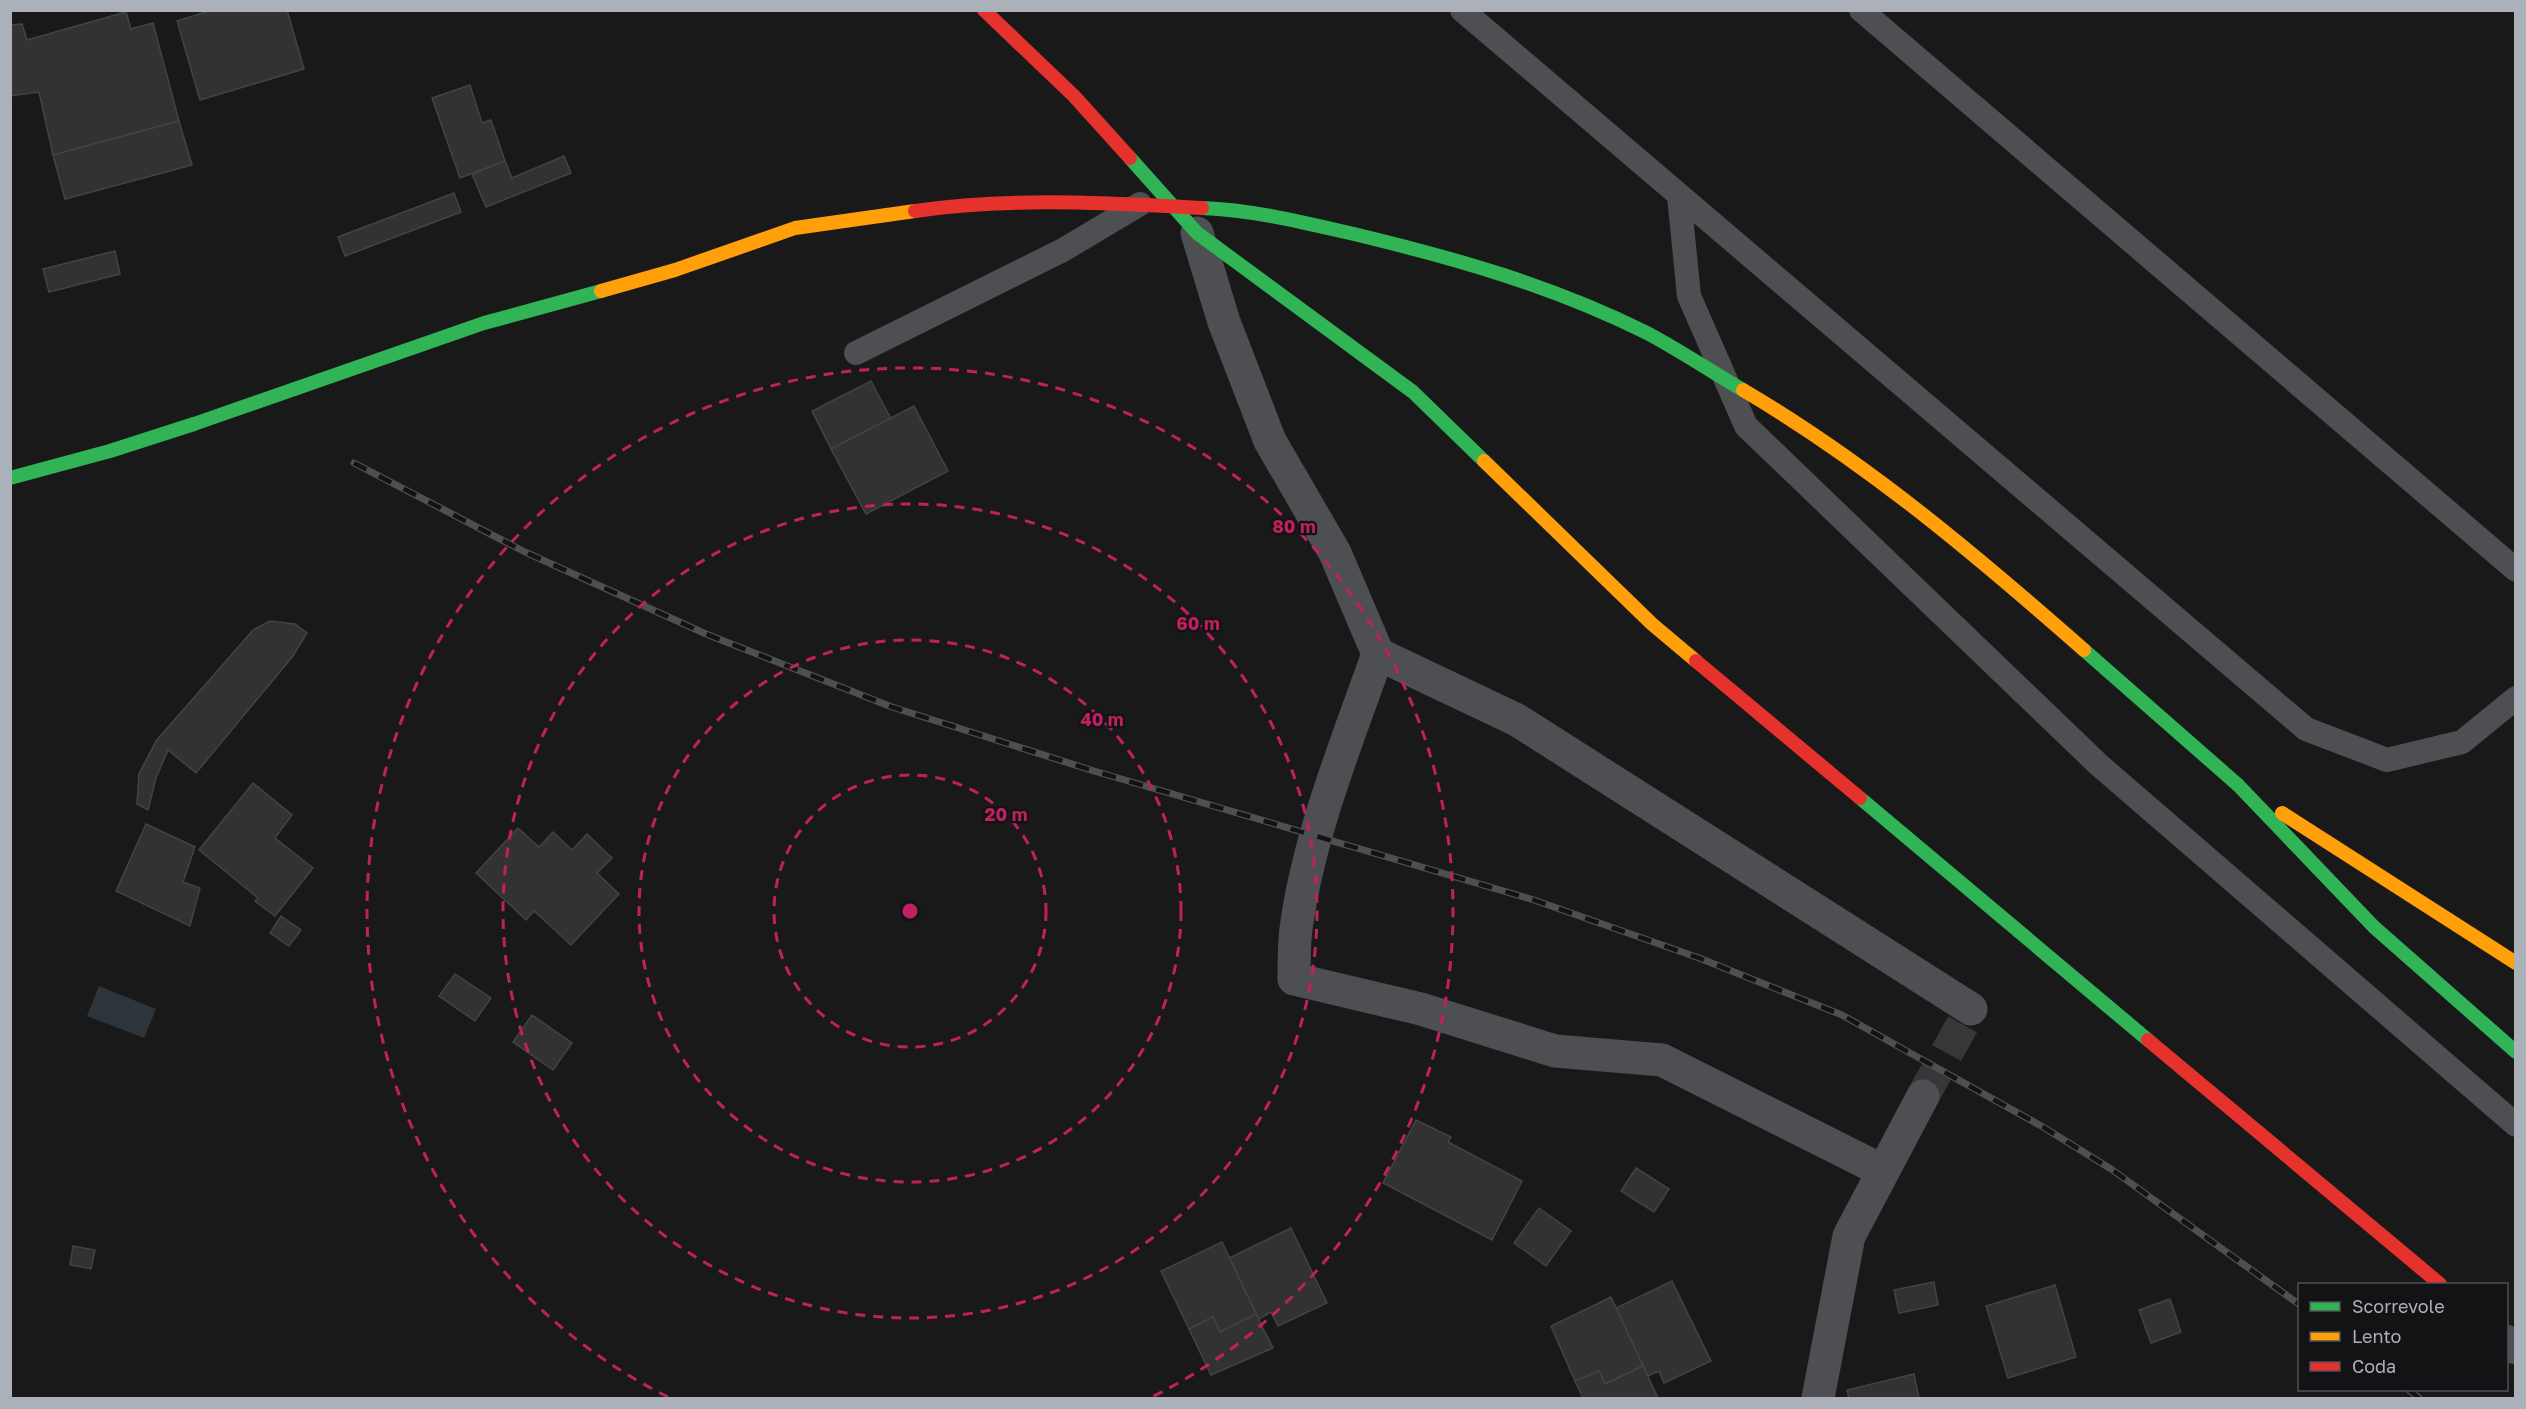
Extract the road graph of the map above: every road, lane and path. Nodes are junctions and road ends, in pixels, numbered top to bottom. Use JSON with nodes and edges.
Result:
{"nodes":[{"id":1,"x":984,"y":10,"type":"edge"},
{"id":2,"x":1462,"y":10,"type":"edge"},
{"id":3,"x":1861,"y":10,"type":"edge"},
{"id":4,"x":1160,"y":192,"type":"junction"},
{"id":5,"x":1679,"y":196,"type":"junction"},
{"id":6,"x":1197,"y":233,"type":"junction"},
{"id":7,"x":856,"y":353,"type":"dead end"},
{"id":8,"x":10,"y":478,"type":"edge"},
{"id":9,"x":2516,"y":570,"type":"edge"},
{"id":10,"x":1378,"y":654,"type":"junction"},
{"id":11,"x":2516,"y":698,"type":"edge"},
{"id":12,"x":2238,"y":785,"type":"junction"},
{"id":13,"x":2516,"y":963,"type":"edge"},
{"id":14,"x":1971,"y":1009,"type":"dead end"},
{"id":15,"x":2516,"y":1052,"type":"edge"},
{"id":16,"x":1923,"y":1096,"type":"tunnel mouth"},
{"id":17,"x":2516,"y":1125,"type":"edge"},
{"id":18,"x":1883,"y":1171,"type":"junction"},
{"id":19,"x":2439,"y":1283,"type":"edge"},
{"id":20,"x":1818,"y":1398,"type":"edge"}],
"edges":[{"from":1,"to":4,"type":"main road"},
{"from":2,"to":5,"type":"lane"},
{"from":3,"to":9,"type":"lane"},
{"from":4,"to":6,"type":"main road"},
{"from":4,"to":7,"type":"lane"},
{"from":5,"to":11,"type":"lane"},
{"from":5,"to":17,"type":"lane"},
{"from":6,"to":10,"type":"street"},
{"from":6,"to":19,"type":"main road"},
{"from":8,"to":12,"type":"main road","bridge":true},
{"from":10,"to":14,"type":"street"},
{"from":10,"to":18,"type":"street"},
{"from":12,"to":13,"type":"main road"},
{"from":12,"to":15,"type":"main road"},
{"from":16,"to":18,"type":"street"},
{"from":18,"to":20,"type":"street"}]}
